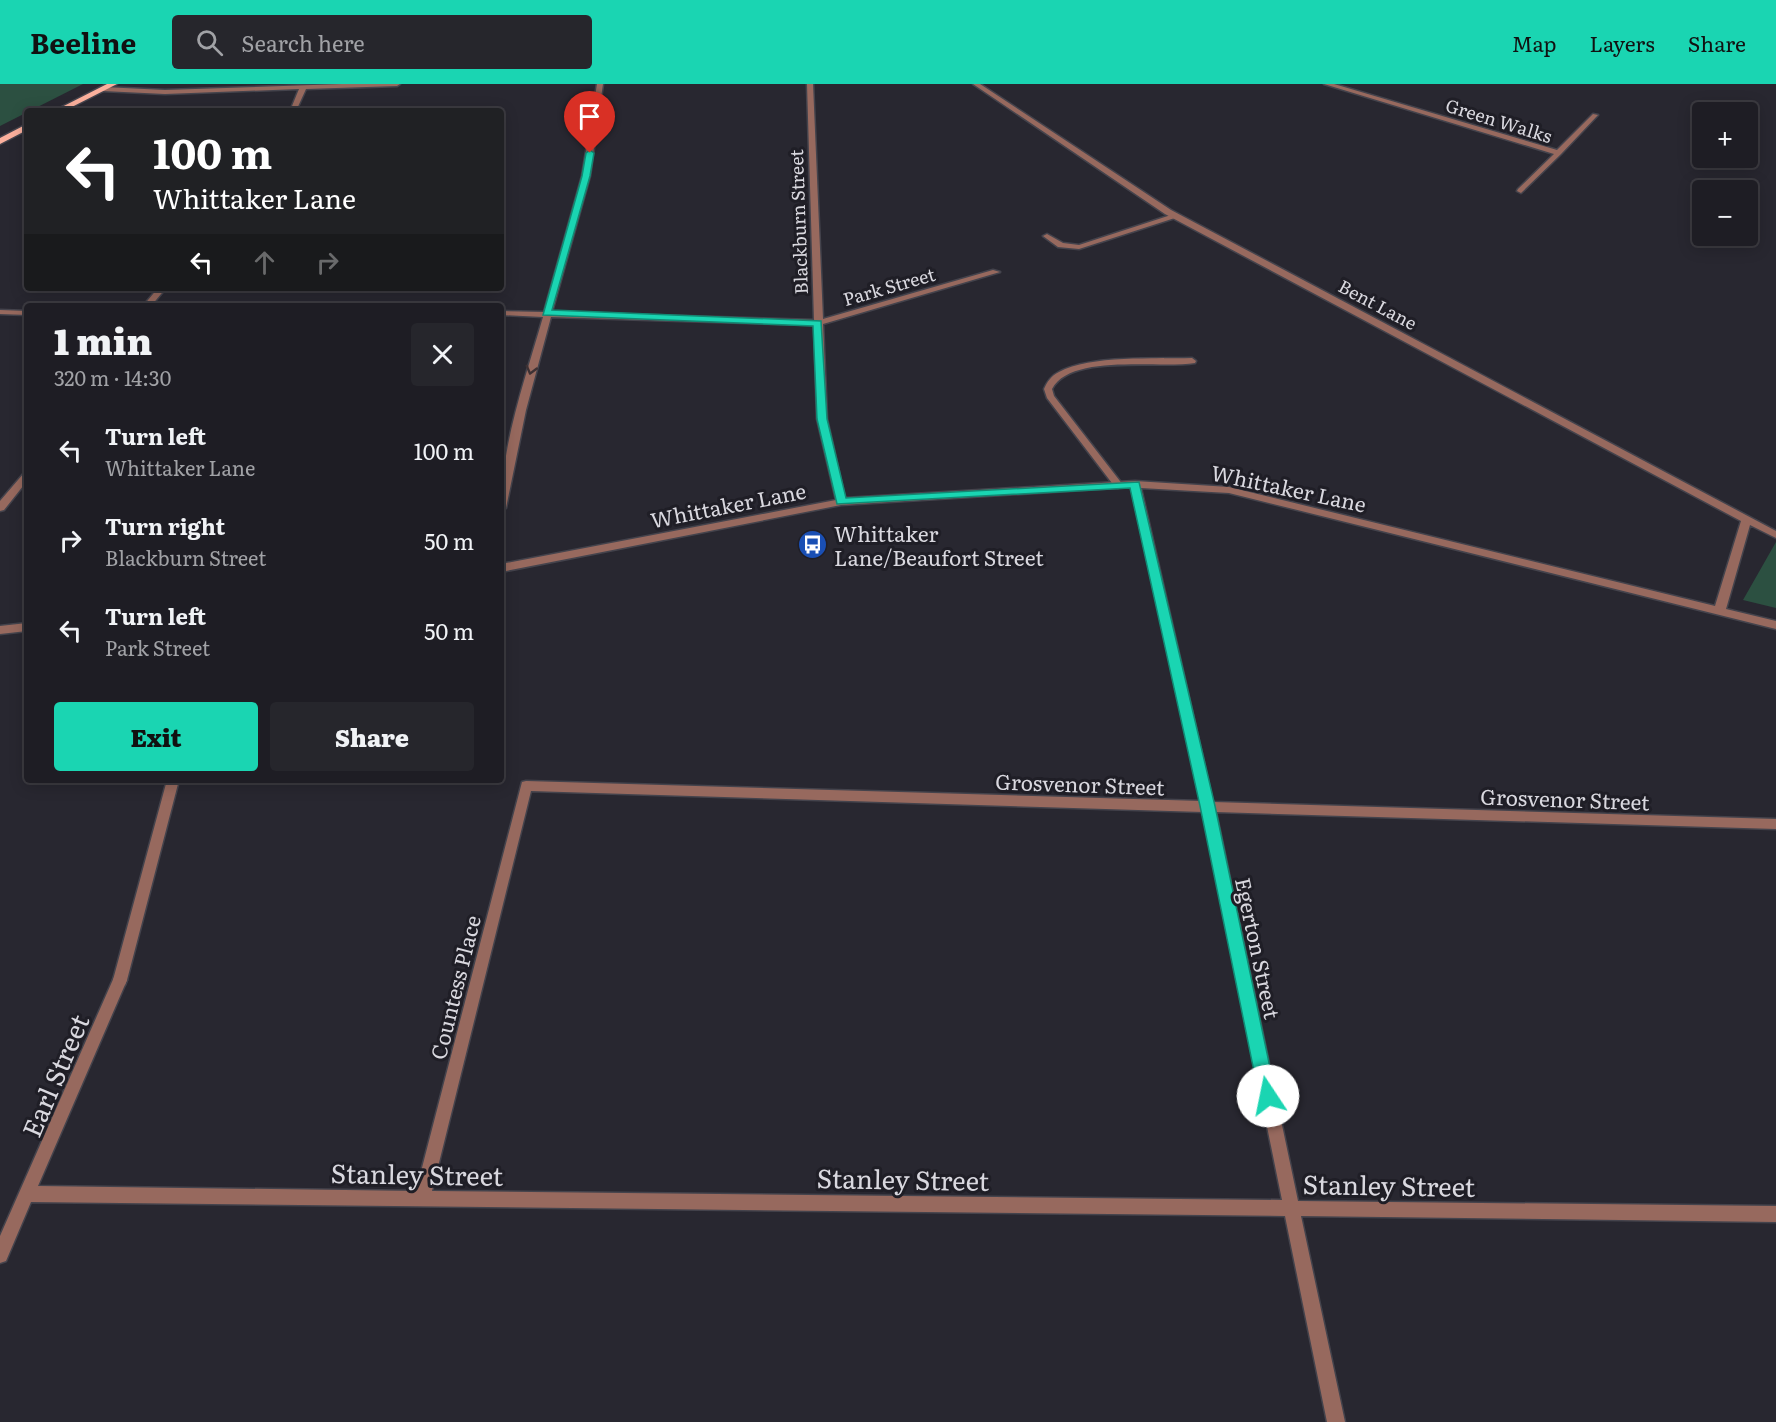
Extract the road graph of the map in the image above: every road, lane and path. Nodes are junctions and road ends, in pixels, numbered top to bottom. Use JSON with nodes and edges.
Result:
{"nodes":[{"id":1,"x":114,"y":84,"type":"edge"},
{"id":2,"x":398,"y":84,"type":"edge"},
{"id":3,"x":600,"y":84,"type":"edge"},
{"id":4,"x":810,"y":84,"type":"edge"},
{"id":5,"x":976,"y":84,"type":"edge"},
{"id":6,"x":1328,"y":84,"type":"edge"},
{"id":7,"x":303,"y":88,"type":"junction"},
{"id":8,"x":104,"y":89,"type":"junction"},
{"id":9,"x":64,"y":108,"type":"edge"},
{"id":10,"x":294,"y":108,"type":"edge"},
{"id":11,"x":1595,"y":115,"type":"dead end"},
{"id":12,"x":24,"y":129,"type":"edge"},
{"id":13,"x":0,"y":141,"type":"edge"},
{"id":14,"x":1558,"y":153,"type":"junction"},
{"id":15,"x":1521,"y":191,"type":"dead end"},
{"id":16,"x":1177,"y":216,"type":"junction"},
{"id":17,"x":1047,"y":236,"type":"dead end"},
{"id":18,"x":996,"y":272,"type":"dead end"},
{"id":19,"x":160,"y":291,"type":"edge"},
{"id":20,"x":150,"y":303,"type":"edge"},
{"id":21,"x":0,"y":312,"type":"edge"},
{"id":22,"x":24,"y":313,"type":"edge"},
{"id":23,"x":546,"y":313,"type":"junction"},
{"id":24,"x":504,"y":314,"type":"edge"},
{"id":25,"x":818,"y":323,"type":"junction"},
{"id":26,"x":1192,"y":361,"type":"dead end"},
{"id":27,"x":24,"y":479,"type":"edge"},
{"id":28,"x":1135,"y":484,"type":"junction"},
{"id":29,"x":1118,"y":485,"type":"junction"},
{"id":30,"x":504,"y":493,"type":"edge"},
{"id":31,"x":841,"y":502,"type":"junction"},
{"id":32,"x":0,"y":508,"type":"edge"},
{"id":33,"x":1747,"y":518,"type":"junction"},
{"id":34,"x":1776,"y":535,"type":"edge"},
{"id":35,"x":504,"y":567,"type":"edge"},
{"id":36,"x":1720,"y":609,"type":"junction"},
{"id":37,"x":1776,"y":625,"type":"edge"},
{"id":38,"x":24,"y":627,"type":"edge"},
{"id":39,"x":0,"y":630,"type":"edge"},
{"id":40,"x":172,"y":783,"type":"edge"},
{"id":41,"x":526,"y":786,"type":"joint"},
{"id":42,"x":1208,"y":806,"type":"junction"},
{"id":43,"x":1776,"y":824,"type":"edge"},
{"id":44,"x":29,"y":1194,"type":"junction"},
{"id":45,"x":422,"y":1198,"type":"junction"},
{"id":46,"x":1291,"y":1208,"type":"junction"},
{"id":47,"x":1776,"y":1214,"type":"edge"},
{"id":48,"x":0,"y":1255,"type":"edge"},
{"id":49,"x":1336,"y":1422,"type":"edge"}],
"edges":[{"from":1,"to":8,"type":"main road"},
{"from":2,"to":7,"type":"street"},
{"from":3,"to":23,"type":"street"},
{"from":4,"to":25,"type":"street","name":"Blackburn Street"},
{"from":5,"to":16,"type":"street","name":"Bent Lane"},
{"from":6,"to":14,"type":"street","name":"Green Walks"},
{"from":7,"to":8,"type":"street"},
{"from":7,"to":10,"type":"street"},
{"from":8,"to":9,"type":"main road"},
{"from":11,"to":14,"type":"street","name":"Green Walks"},
{"from":12,"to":13,"type":"main road"},
{"from":14,"to":15,"type":"street","name":"Green Walks"},
{"from":16,"to":17,"type":"street"},
{"from":16,"to":33,"type":"street","name":"Bent Lane"},
{"from":18,"to":25,"type":"street","name":"Park Street"},
{"from":19,"to":20,"type":"street"},
{"from":21,"to":22,"type":"street"},
{"from":23,"to":24,"type":"street","name":"Park Street"},
{"from":23,"to":25,"type":"street","name":"Park Street"},
{"from":23,"to":30,"type":"street","one_way":true},
{"from":25,"to":31,"type":"street","name":"Blackburn Street"},
{"from":26,"to":29,"type":"street"},
{"from":27,"to":32,"type":"street"},
{"from":28,"to":29,"type":"street","name":"Whittaker Lane"},
{"from":28,"to":36,"type":"street","name":"Whittaker Lane"},
{"from":28,"to":42,"type":"street","name":"Egerton Street"},
{"from":29,"to":31,"type":"street","name":"Whittaker Lane"},
{"from":31,"to":35,"type":"street","name":"Whittaker Lane"},
{"from":33,"to":34,"type":"street","name":"Bent Lane"},
{"from":33,"to":36,"type":"street"},
{"from":36,"to":37,"type":"street","name":"Whittaker Lane"},
{"from":38,"to":39,"type":"street"},
{"from":40,"to":44,"type":"street","name":"Earl Street"},
{"from":41,"to":42,"type":"street","name":"Grosvenor Street"},
{"from":41,"to":45,"type":"street","name":"Countess Place"},
{"from":42,"to":43,"type":"street","name":"Grosvenor Street"},
{"from":42,"to":46,"type":"street","name":"Egerton Street"},
{"from":44,"to":45,"type":"street","name":"Stanley Street"},
{"from":44,"to":48,"type":"street","name":"Earl Street"},
{"from":45,"to":46,"type":"street","name":"Stanley Street"},
{"from":46,"to":47,"type":"street","name":"Stanley Street"},
{"from":46,"to":49,"type":"street","name":"Egerton Street"}]}
